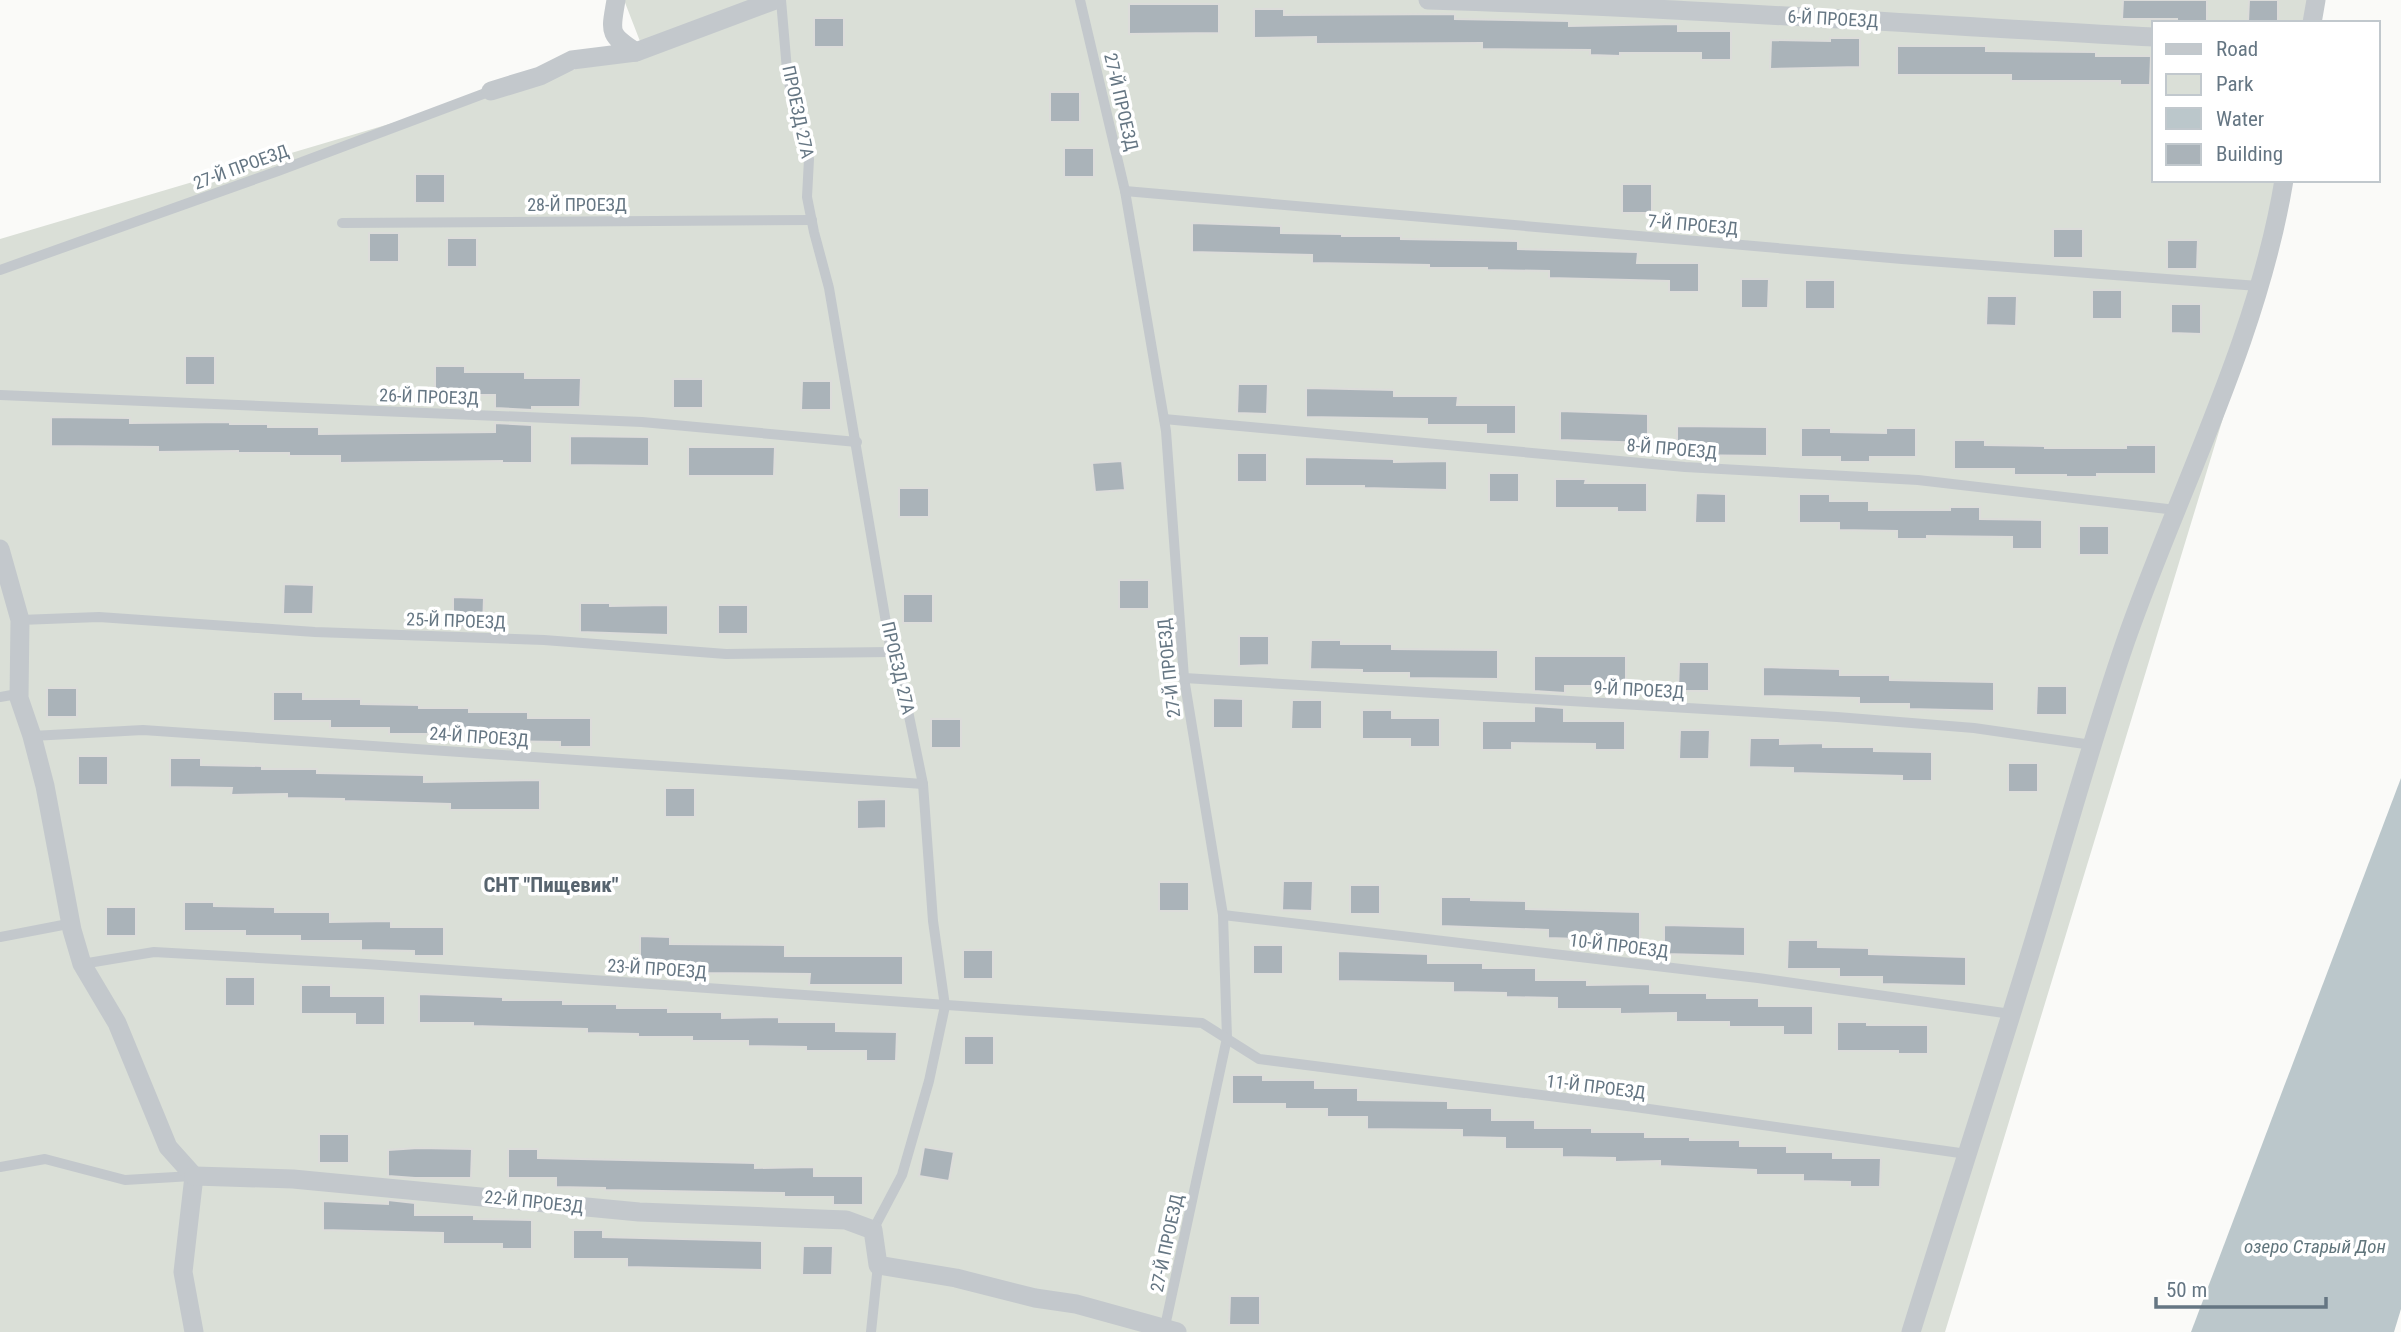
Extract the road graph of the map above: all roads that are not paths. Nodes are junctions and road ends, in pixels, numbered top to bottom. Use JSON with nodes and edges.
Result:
{"nodes":[{"id":1,"x":616,"y":0,"type":"edge"},
{"id":2,"x":775,"y":0,"type":"edge"},
{"id":3,"x":781,"y":0,"type":"edge"},
{"id":4,"x":1080,"y":0,"type":"edge"},
{"id":5,"x":1428,"y":0,"type":"edge"},
{"id":6,"x":2316,"y":0,"type":"edge"},
{"id":7,"x":2312,"y":21,"type":"edge"},
{"id":8,"x":612,"y":33,"type":"junction"},
{"id":9,"x":2152,"y":37,"type":"edge"},
{"id":10,"x":636,"y":52,"type":"junction"},
{"id":11,"x":589,"y":57,"type":"junction"},
{"id":12,"x":491,"y":91,"type":"joint"},
{"id":13,"x":2284,"y":182,"type":"edge"},
{"id":14,"x":1125,"y":191,"type":"junction"},
{"id":15,"x":812,"y":220,"type":"junction"},
{"id":16,"x":342,"y":223,"type":"dead end"},
{"id":17,"x":0,"y":270,"type":"edge"},
{"id":18,"x":2258,"y":286,"type":"junction"},
{"id":19,"x":0,"y":395,"type":"edge"},
{"id":20,"x":1164,"y":419,"type":"junction"},
{"id":21,"x":857,"y":442,"type":"junction"},
{"id":22,"x":2177,"y":510,"type":"junction"},
{"id":23,"x":0,"y":549,"type":"edge"},
{"id":24,"x":20,"y":620,"type":"junction"},
{"id":25,"x":891,"y":652,"type":"junction"},
{"id":26,"x":1184,"y":678,"type":"junction"},
{"id":27,"x":9,"y":698,"type":"edge"},
{"id":28,"x":32,"y":736,"type":"junction"},
{"id":29,"x":2092,"y":745,"type":"junction"},
{"id":30,"x":923,"y":784,"type":"junction"},
{"id":31,"x":1223,"y":915,"type":"junction"},
{"id":32,"x":72,"y":930,"type":"junction"},
{"id":33,"x":0,"y":937,"type":"edge"},
{"id":34,"x":82,"y":964,"type":"junction"},
{"id":35,"x":945,"y":1006,"type":"junction"},
{"id":36,"x":2011,"y":1014,"type":"junction"},
{"id":37,"x":1227,"y":1038,"type":"junction"},
{"id":38,"x":1967,"y":1154,"type":"junction"},
{"id":39,"x":0,"y":1167,"type":"edge"},
{"id":40,"x":194,"y":1176,"type":"junction"},
{"id":41,"x":873,"y":1230,"type":"junction"},
{"id":42,"x":878,"y":1265,"type":"junction"},
{"id":43,"x":1168,"y":1331,"type":"edge"},
{"id":44,"x":194,"y":1332,"type":"edge"},
{"id":45,"x":871,"y":1332,"type":"edge"},
{"id":46,"x":1911,"y":1332,"type":"edge"}],
"edges":[{"from":1,"to":8,"type":"street"},
{"from":2,"to":10,"type":"street"},
{"from":3,"to":15,"type":"lane","name":"ПРОЕЗД 27А"},
{"from":4,"to":14,"type":"lane","name":"27-Й ПРОЕЗД"},
{"from":5,"to":9,"type":"street","name":"6-Й ПРОЕЗД"},
{"from":6,"to":7,"type":"street"},
{"from":8,"to":10,"type":"street"},
{"from":8,"to":11,"type":"street"},
{"from":10,"to":11,"type":"street"},
{"from":11,"to":12,"type":"street"},
{"from":12,"to":17,"type":"lane","name":"27-Й ПРОЕЗД"},
{"from":13,"to":18,"type":"street"},
{"from":14,"to":18,"type":"lane","name":"7-Й ПРОЕЗД"},
{"from":14,"to":20,"type":"lane","name":"27-Й ПРОЕЗД"},
{"from":15,"to":16,"type":"lane","name":"28-Й ПРОЕЗД"},
{"from":15,"to":21,"type":"lane","name":"ПРОЕЗД 27А"},
{"from":18,"to":22,"type":"street"},
{"from":19,"to":21,"type":"lane","name":"26-Й ПРОЕЗД"},
{"from":20,"to":22,"type":"lane","name":"8-Й ПРОЕЗД"},
{"from":20,"to":26,"type":"lane","name":"27-Й ПРОЕЗД"},
{"from":21,"to":25,"type":"lane","name":"ПРОЕЗД 27А"},
{"from":22,"to":29,"type":"street"},
{"from":23,"to":24,"type":"street"},
{"from":24,"to":25,"type":"lane","name":"25-Й ПРОЕЗД"},
{"from":24,"to":27,"type":"street"},
{"from":25,"to":30,"type":"lane","name":"ПРОЕЗД 27А"},
{"from":26,"to":29,"type":"lane","name":"9-Й ПРОЕЗД"},
{"from":26,"to":31,"type":"lane","name":"27-Й ПРОЕЗД"},
{"from":27,"to":28,"type":"street"},
{"from":28,"to":30,"type":"lane","name":"24-Й ПРОЕЗД"},
{"from":28,"to":32,"type":"street"},
{"from":29,"to":36,"type":"street"},
{"from":30,"to":35,"type":"lane","name":"ПРОЕЗД 27А"},
{"from":31,"to":36,"type":"lane","name":"10-Й ПРОЕЗД"},
{"from":31,"to":37,"type":"lane","name":"27-Й ПРОЕЗД"},
{"from":32,"to":33,"type":"lane"},
{"from":32,"to":34,"type":"street"},
{"from":34,"to":35,"type":"lane","name":"23-Й ПРОЕЗД"},
{"from":34,"to":40,"type":"street"},
{"from":35,"to":37,"type":"lane","name":"23-Й ПРОЕЗД"},
{"from":35,"to":41,"type":"lane","name":"ПРОЕЗД 27А"},
{"from":36,"to":38,"type":"street"},
{"from":37,"to":38,"type":"lane","name":"11-Й ПРОЕЗД"},
{"from":37,"to":43,"type":"lane","name":"27-Й ПРОЕЗД"},
{"from":38,"to":46,"type":"street"},
{"from":39,"to":40,"type":"lane"},
{"from":40,"to":41,"type":"street","name":"22-Й ПРОЕЗД"},
{"from":40,"to":44,"type":"street"},
{"from":41,"to":42,"type":"street"},
{"from":42,"to":43,"type":"street"},
{"from":42,"to":45,"type":"lane"}]}
